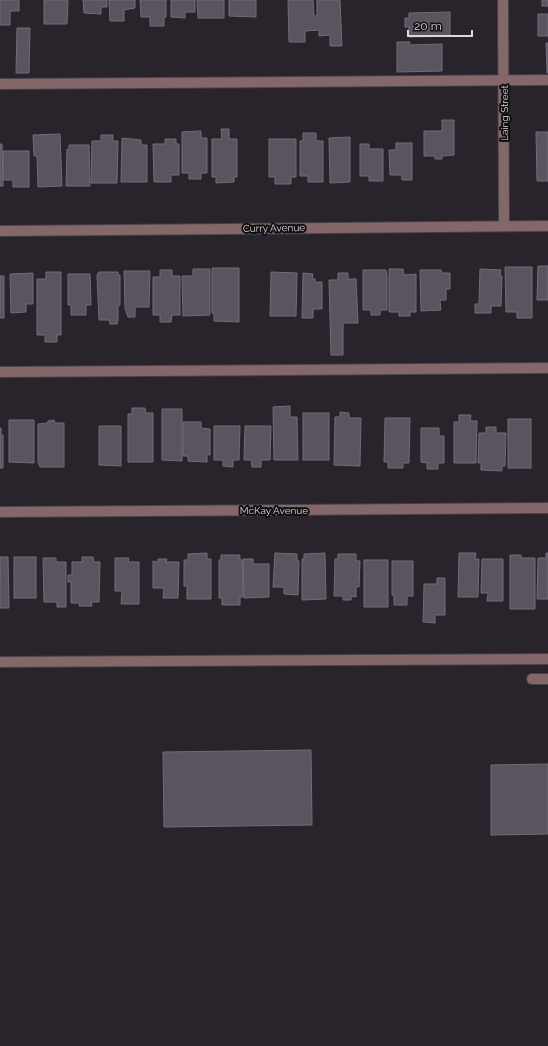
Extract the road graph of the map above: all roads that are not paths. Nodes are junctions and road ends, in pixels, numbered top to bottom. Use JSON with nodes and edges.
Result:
{"nodes":[{"id":1,"x":503,"y":0,"type":"edge"},
{"id":2,"x":504,"y":80,"type":"junction"},
{"id":3,"x":548,"y":80,"type":"edge"},
{"id":4,"x":0,"y":84,"type":"edge"},
{"id":5,"x":504,"y":226,"type":"junction"},
{"id":6,"x":548,"y":226,"type":"edge"},
{"id":7,"x":0,"y":231,"type":"edge"},
{"id":8,"x":548,"y":368,"type":"edge"},
{"id":9,"x":0,"y":372,"type":"edge"},
{"id":10,"x":548,"y":508,"type":"edge"},
{"id":11,"x":0,"y":512,"type":"edge"},
{"id":12,"x":548,"y":659,"type":"edge"},
{"id":13,"x":0,"y":662,"type":"edge"},
{"id":14,"x":532,"y":679,"type":"dead end"},
{"id":15,"x":548,"y":679,"type":"edge"}],
"edges":[{"from":1,"to":2,"type":"street","name":"Laing Street"},
{"from":2,"to":3,"type":"street"},
{"from":2,"to":4,"type":"street"},
{"from":2,"to":5,"type":"street","name":"Laing Street"},
{"from":5,"to":6,"type":"street","name":"Curry Avenue"},
{"from":5,"to":7,"type":"street","name":"Curry Avenue"},
{"from":8,"to":9,"type":"street"},
{"from":10,"to":11,"type":"street","name":"McKay Avenue"},
{"from":12,"to":13,"type":"street"},
{"from":14,"to":15,"type":"street"}]}
